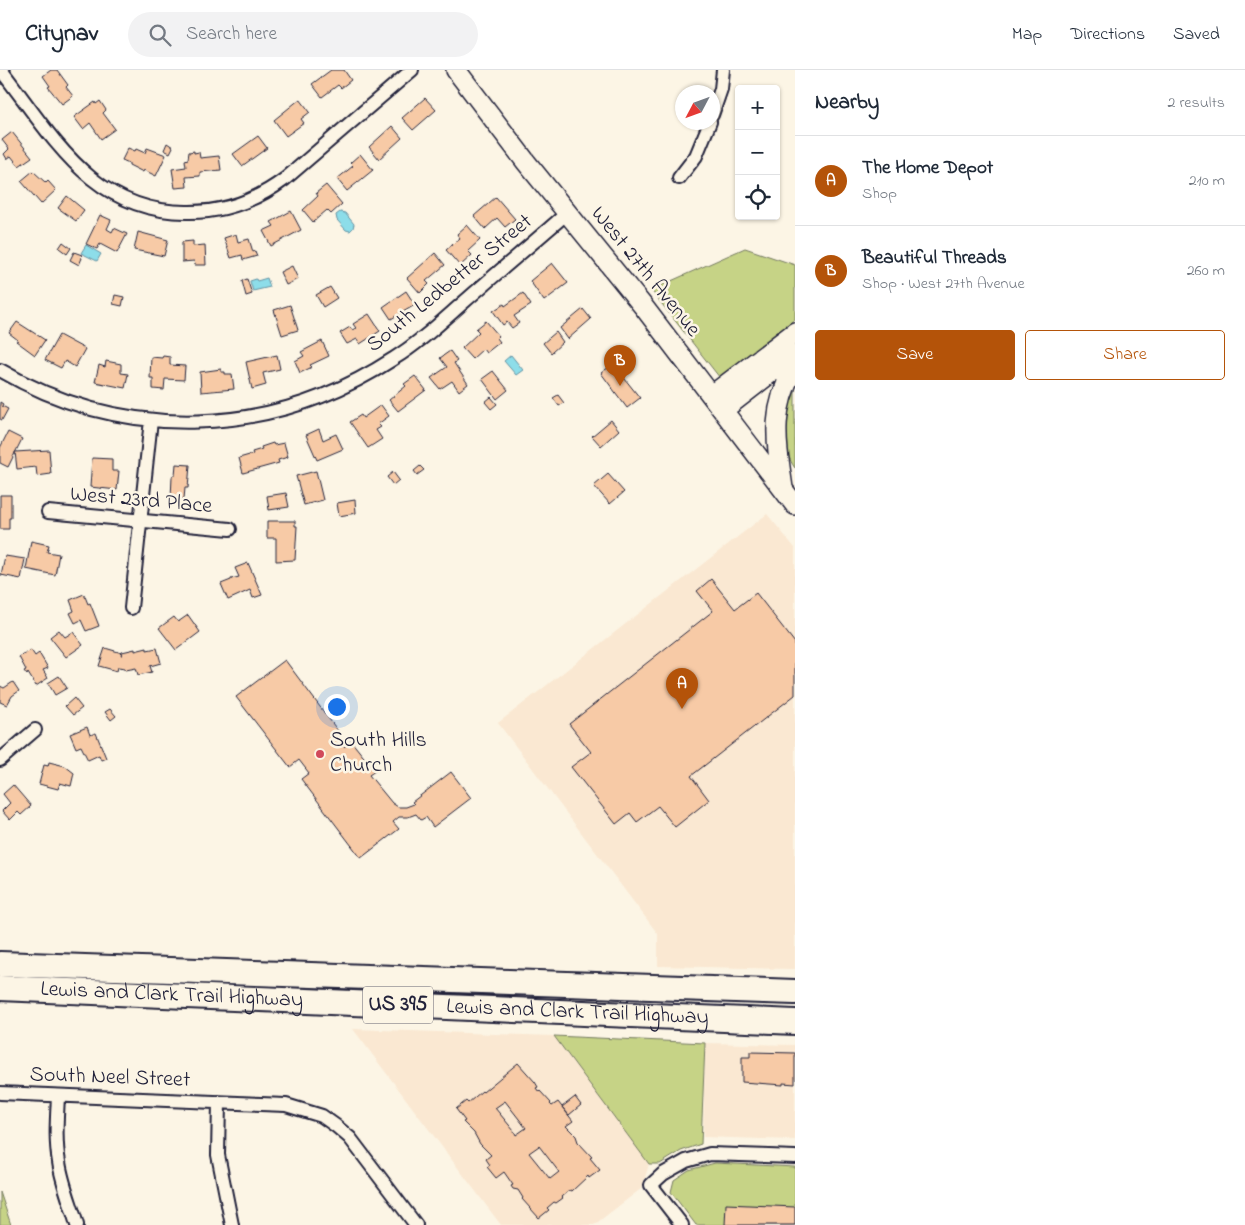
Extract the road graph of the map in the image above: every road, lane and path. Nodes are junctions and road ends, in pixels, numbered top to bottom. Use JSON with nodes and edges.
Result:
{"nodes":[{"id":1,"x":1,"y":70,"type":"edge"},
{"id":2,"x":412,"y":70,"type":"edge"},
{"id":3,"x":456,"y":70,"type":"edge"},
{"id":4,"x":723,"y":70,"type":"edge"},
{"id":5,"x":720,"y":92,"type":"edge"},
{"id":6,"x":707,"y":130,"type":"edge"},
{"id":7,"x":679,"y":178,"type":"dead end"},
{"id":8,"x":567,"y":213,"type":"junction"},
{"id":9,"x":795,"y":332,"type":"edge"},
{"id":10,"x":795,"y":354,"type":"edge"},
{"id":11,"x":795,"y":366,"type":"edge"},
{"id":12,"x":0,"y":370,"type":"edge"},
{"id":13,"x":717,"y":402,"type":"junction"},
{"id":14,"x":151,"y":420,"type":"junction"},
{"id":15,"x":783,"y":489,"type":"junction"},
{"id":16,"x":795,"y":505,"type":"edge"},
{"id":17,"x":48,"y":512,"type":"dead end"},
{"id":18,"x":141,"y":520,"type":"junction"},
{"id":19,"x":230,"y":529,"type":"dead end"},
{"id":20,"x":131,"y":608,"type":"dead end"},
{"id":21,"x":34,"y":730,"type":"dead end"},
{"id":22,"x":0,"y":760,"type":"edge"},
{"id":23,"x":0,"y":964,"type":"edge"},
{"id":24,"x":0,"y":988,"type":"edge"},
{"id":25,"x":795,"y":992,"type":"edge"},
{"id":26,"x":795,"y":1022,"type":"edge"},
{"id":27,"x":0,"y":1094,"type":"edge"},
{"id":28,"x":58,"y":1096,"type":"junction"},
{"id":29,"x":219,"y":1102,"type":"junction"},
{"id":30,"x":795,"y":1157,"type":"edge"},
{"id":31,"x":413,"y":1224,"type":"edge"},
{"id":32,"x":77,"y":1225,"type":"edge"},
{"id":33,"x":232,"y":1225,"type":"edge"},
{"id":34,"x":682,"y":1225,"type":"edge"}],
"edges":[{"from":1,"to":2,"type":"street"},
{"from":3,"to":8,"type":"main road","name":"West 27th Avenue"},
{"from":4,"to":5,"type":"street"},
{"from":6,"to":7,"type":"street"},
{"from":8,"to":13,"type":"main road","name":"West 27th Avenue"},
{"from":8,"to":14,"type":"street","name":"South Ledbetter Street"},
{"from":9,"to":13,"type":"main road"},
{"from":10,"to":13,"type":"main road"},
{"from":11,"to":15,"type":"main road"},
{"from":12,"to":14,"type":"street","name":"South Ledbetter Street"},
{"from":13,"to":15,"type":"main road","name":"West 27th Avenue"},
{"from":14,"to":18,"type":"street"},
{"from":15,"to":16,"type":"main road","name":"West 27th Avenue"},
{"from":17,"to":18,"type":"street","name":"West 23rd Place"},
{"from":18,"to":19,"type":"street","name":"West 23rd Place"},
{"from":18,"to":20,"type":"street"},
{"from":21,"to":22,"type":"street"},
{"from":23,"to":25,"type":"highway","name":"Lewis and Clark Trail Highway","number":"US 395"},
{"from":24,"to":26,"type":"highway","name":"Lewis and Clark Trail Highway","number":"US 395"},
{"from":27,"to":28,"type":"street","name":"South Neel Street"},
{"from":28,"to":29,"type":"street","name":"South Neel Street"},
{"from":28,"to":32,"type":"street"},
{"from":29,"to":31,"type":"street","name":"South Neel Street"},
{"from":29,"to":33,"type":"street"},
{"from":30,"to":34,"type":"street"}]}
